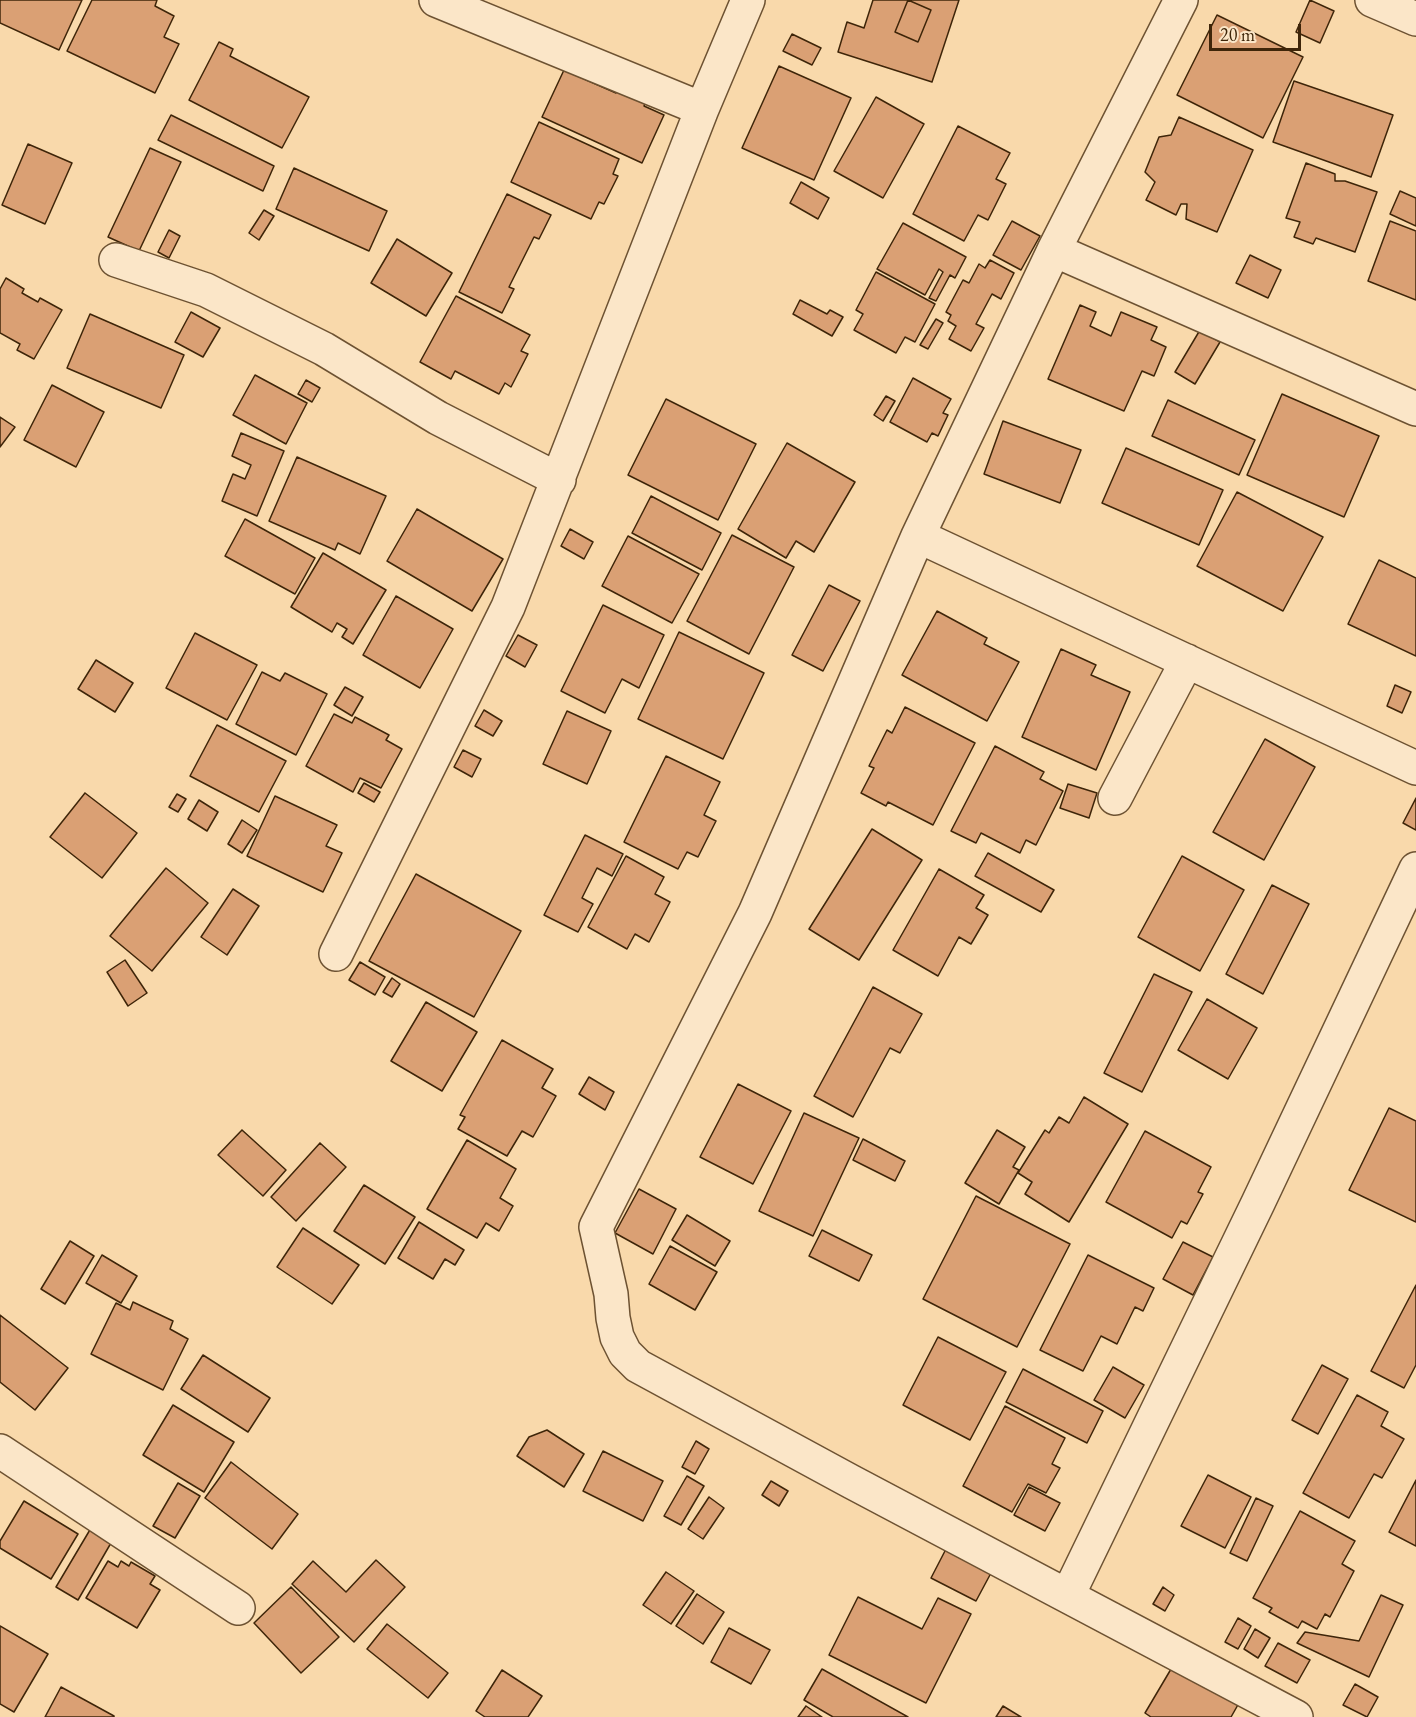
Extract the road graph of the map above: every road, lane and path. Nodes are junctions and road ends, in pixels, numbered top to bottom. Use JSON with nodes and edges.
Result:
{"nodes":[{"id":1,"x":436,"y":0,"type":"edge"},
{"id":2,"x":748,"y":0,"type":"edge"},
{"id":3,"x":1180,"y":0,"type":"edge"},
{"id":4,"x":1372,"y":0,"type":"edge"},
{"id":5,"x":1415,"y":17,"type":"edge"},
{"id":6,"x":702,"y":109,"type":"junction"},
{"id":7,"x":1054,"y":250,"type":"junction"},
{"id":8,"x":116,"y":260,"type":"dead end"},
{"id":9,"x":1416,"y":409,"type":"edge"},
{"id":10,"x":559,"y":480,"type":"junction"},
{"id":11,"x":918,"y":536,"type":"junction"},
{"id":12,"x":1186,"y":661,"type":"junction"},
{"id":13,"x":1416,"y":768,"type":"edge"},
{"id":14,"x":1115,"y":798,"type":"dead end"},
{"id":15,"x":1416,"y":869,"type":"edge"},
{"id":16,"x":336,"y":954,"type":"dead end"},
{"id":17,"x":0,"y":1451,"type":"edge"},
{"id":18,"x":1068,"y":1595,"type":"junction"},
{"id":19,"x":238,"y":1608,"type":"dead end"},
{"id":20,"x":1296,"y":1717,"type":"edge"}],
"edges":[{"from":1,"to":6,"type":"street"},
{"from":2,"to":6,"type":"street"},
{"from":3,"to":7,"type":"street"},
{"from":4,"to":5,"type":"street"},
{"from":6,"to":10,"type":"street"},
{"from":7,"to":9,"type":"street"},
{"from":7,"to":11,"type":"street"},
{"from":8,"to":10,"type":"street"},
{"from":10,"to":16,"type":"street"},
{"from":11,"to":12,"type":"street"},
{"from":11,"to":18,"type":"street"},
{"from":12,"to":13,"type":"street"},
{"from":12,"to":14,"type":"street"},
{"from":15,"to":18,"type":"street"},
{"from":17,"to":19,"type":"street"},
{"from":18,"to":20,"type":"street"}]}
